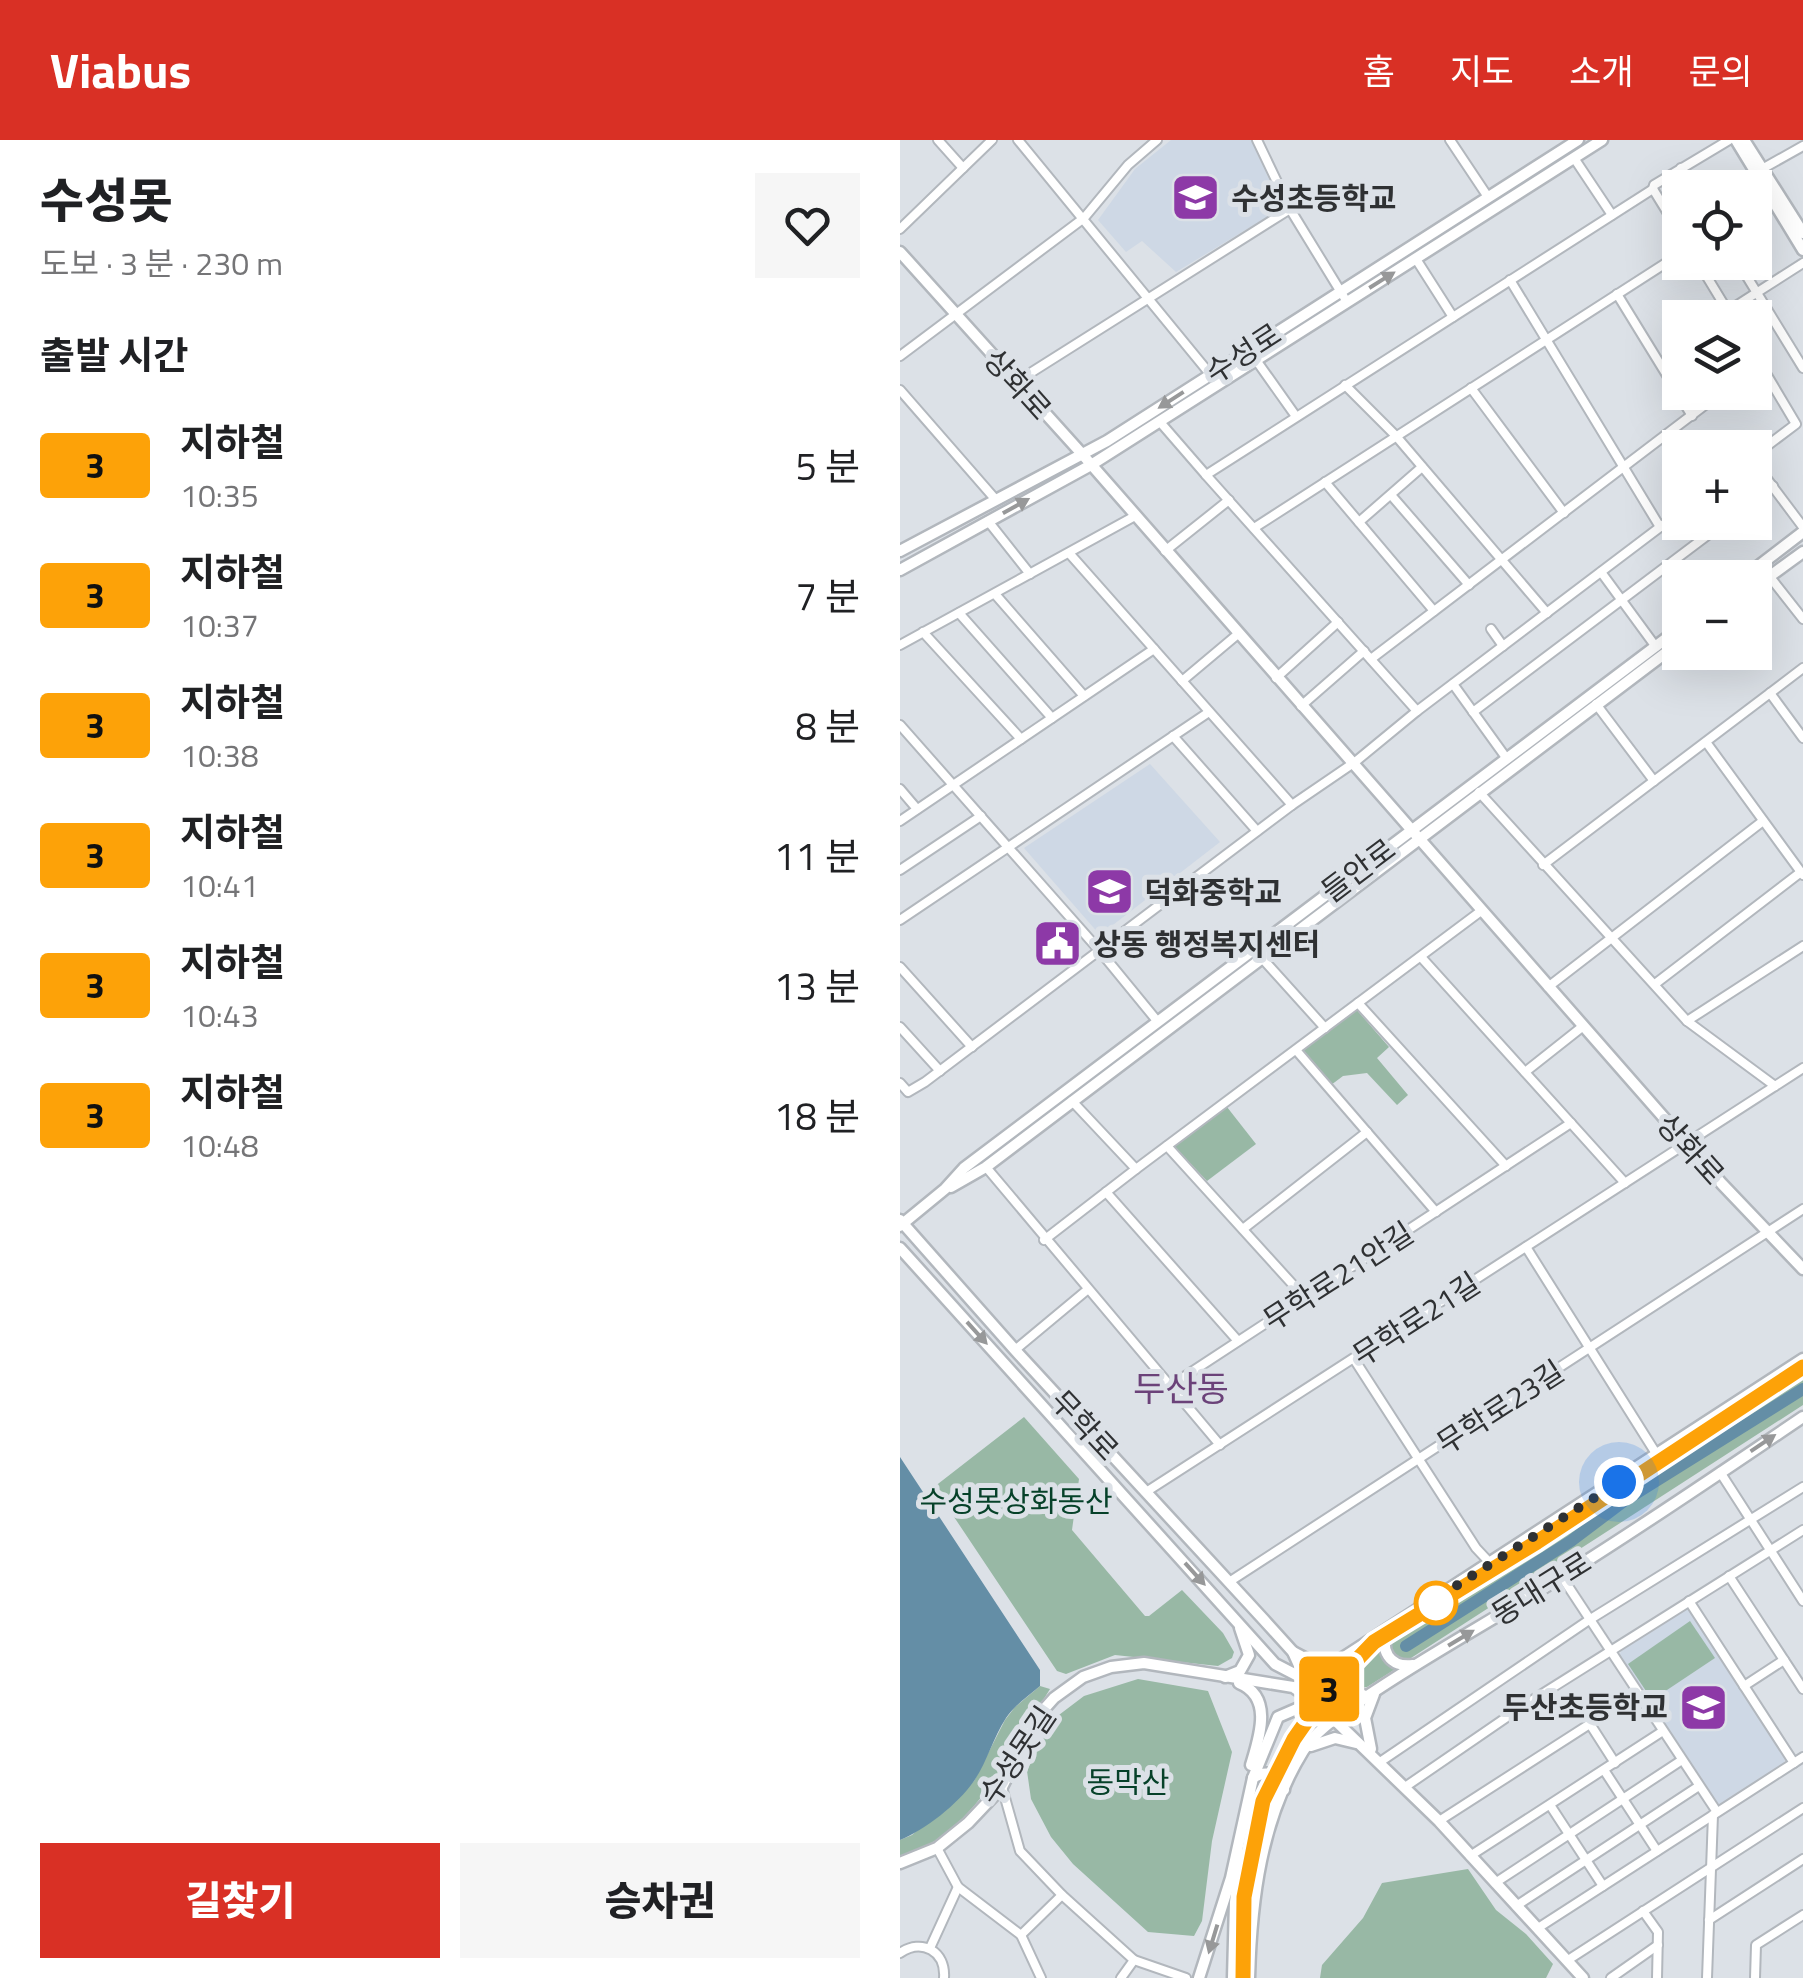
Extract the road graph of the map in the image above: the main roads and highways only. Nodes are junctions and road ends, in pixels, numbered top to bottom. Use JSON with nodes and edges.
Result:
{"nodes":[{"id":1,"x":1578,"y":140,"type":"edge"},
{"id":2,"x":1602,"y":140,"type":"edge"},
{"id":3,"x":1736,"y":140,"type":"edge"},
{"id":4,"x":1799,"y":219,"type":"edge"},
{"id":5,"x":1803,"y":233,"type":"edge"},
{"id":6,"x":1803,"y":250,"type":"edge"},
{"id":7,"x":900,"y":252,"type":"edge"},
{"id":8,"x":1082,"y":454,"type":"junction"},
{"id":9,"x":1091,"y":464,"type":"junction"},
{"id":10,"x":1803,"y":529,"type":"edge"},
{"id":11,"x":900,"y":552,"type":"edge"},
{"id":12,"x":1803,"y":552,"type":"edge"},
{"id":13,"x":1765,"y":560,"type":"edge"},
{"id":14,"x":900,"y":570,"type":"edge"},
{"id":15,"x":1772,"y":575,"type":"edge"},
{"id":16,"x":1662,"y":642,"type":"edge"},
{"id":17,"x":1662,"y":655,"type":"edge"},
{"id":18,"x":1413,"y":835,"type":"junction"},
{"id":19,"x":945,"y":1189,"type":"junction"},
{"id":20,"x":901,"y":1223,"type":"edge"},
{"id":21,"x":900,"y":1248,"type":"edge"},
{"id":22,"x":1803,"y":1269,"type":"edge"},
{"id":23,"x":1803,"y":1359,"type":"edge"},
{"id":24,"x":1803,"y":1417,"type":"edge"},
{"id":25,"x":1236,"y":1619,"type":"junction"},
{"id":26,"x":1389,"y":1628,"type":"junction"},
{"id":27,"x":1292,"y":1652,"type":"junction"},
{"id":28,"x":1418,"y":1663,"type":"junction"},
{"id":29,"x":1335,"y":1664,"type":"junction"},
{"id":30,"x":1224,"y":1677,"type":"junction"},
{"id":31,"x":1303,"y":1679,"type":"junction"},
{"id":32,"x":1378,"y":1689,"type":"junction"},
{"id":33,"x":1315,"y":1701,"type":"junction"},
{"id":34,"x":1333,"y":1719,"type":"junction"},
{"id":35,"x":1302,"y":1752,"type":"junction"},
{"id":36,"x":1372,"y":1754,"type":"junction"},
{"id":37,"x":1290,"y":1777,"type":"junction"},
{"id":38,"x":1253,"y":1778,"type":"junction"},
{"id":39,"x":1284,"y":1791,"type":"junction"},
{"id":40,"x":1246,"y":1805,"type":"junction"},
{"id":41,"x":1273,"y":1820,"type":"junction"},
{"id":42,"x":900,"y":1863,"type":"edge"},
{"id":43,"x":1199,"y":1978,"type":"edge"},
{"id":44,"x":1233,"y":1978,"type":"edge"},
{"id":45,"x":1250,"y":1978,"type":"edge"},
{"id":46,"x":1583,"y":1978,"type":"edge"}],
"edges":[{"from":1,"to":8,"type":"main road","name":"수성로","one_way":true},
{"from":9,"to":2,"type":"main road","name":"수성로","one_way":true},
{"from":3,"to":4,"type":"main road"},
{"from":3,"to":6,"type":"main road"},
{"from":4,"to":5,"type":"main road"},
{"from":7,"to":8,"type":"main road","name":"상화로"},
{"from":8,"to":9,"type":"main road","name":"상화로"},
{"from":8,"to":11,"type":"main road","name":"수성로"},
{"from":14,"to":9,"type":"main road","name":"수성로","one_way":true},
{"from":9,"to":18,"type":"main road","name":"상화로"},
{"from":10,"to":13,"type":"main road"},
{"from":12,"to":15,"type":"main road"},
{"from":16,"to":18,"type":"main road","name":"들안로"},
{"from":17,"to":18,"type":"main road","name":"들안로"},
{"from":18,"to":19,"type":"main road","name":"들안로"},
{"from":18,"to":19,"type":"main road","name":"들안로"},
{"from":18,"to":22,"type":"main road","name":"상화로"},
{"from":19,"to":20,"type":"main road","name":"들안로"},
{"from":20,"to":27,"type":"main road","name":"무학로"},
{"from":21,"to":25,"type":"main road","name":"무학로","one_way":true},
{"from":23,"to":26,"type":"main road","name":"동대구로"},
{"from":28,"to":24,"type":"main road","name":"동대구로","one_way":true},
{"from":25,"to":30,"type":"main road"},
{"from":25,"to":31,"type":"main road","name":"무학로"},
{"from":26,"to":28,"type":"main road"},
{"from":26,"to":29,"type":"main road","name":"동대구로"},
{"from":27,"to":29,"type":"main road"},
{"from":27,"to":31,"type":"main road","name":"무학로"},
{"from":28,"to":32,"type":"main road","name":"동대구로"},
{"from":29,"to":33,"type":"main road","name":"동대구로"},
{"from":30,"to":33,"type":"main road","name":"수성못길"},
{"from":30,"to":40,"type":"main road"},
{"from":30,"to":42,"type":"main road","name":"수성못길"},
{"from":31,"to":33,"type":"main road","name":"무학로"},
{"from":32,"to":33,"type":"main road"},
{"from":32,"to":34,"type":"main road","name":"동대구로"},
{"from":32,"to":36,"type":"main road"},
{"from":33,"to":34,"type":"main road","name":"무학로"},
{"from":33,"to":37,"type":"main road","name":"동대구로"},
{"from":33,"to":38,"type":"main road"},
{"from":34,"to":35,"type":"main road","name":"동대구로"},
{"from":34,"to":36,"type":"main road","name":"무학로"},
{"from":35,"to":36,"type":"main road"},
{"from":35,"to":37,"type":"main road","name":"동대구로"},
{"from":36,"to":46,"type":"main road","name":"무학로"},
{"from":37,"to":39,"type":"main road"},
{"from":38,"to":39,"type":"main road"},
{"from":38,"to":40,"type":"main road"},
{"from":39,"to":41,"type":"main road"},
{"from":40,"to":43,"type":"main road","one_way":true},
{"from":41,"to":44,"type":"main road"},
{"from":41,"to":45,"type":"main road"}]}
